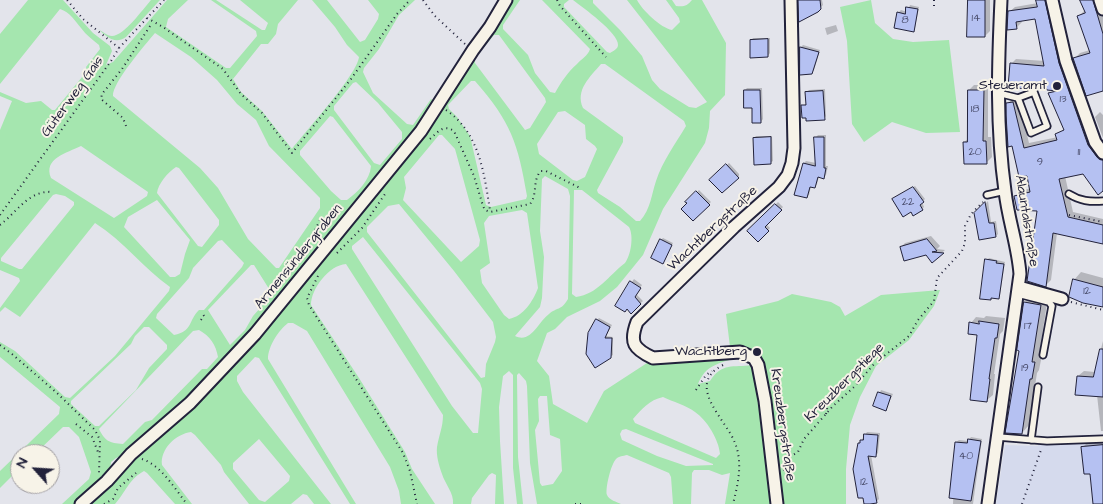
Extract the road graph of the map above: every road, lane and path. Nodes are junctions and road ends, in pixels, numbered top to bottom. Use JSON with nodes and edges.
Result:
{"nodes":[{"id":1,"x":66,"y":0,"type":"edge"},
{"id":2,"x":164,"y":0,"type":"edge"},
{"id":3,"x":410,"y":0,"type":"edge"},
{"id":4,"x":424,"y":0,"type":"edge"},
{"id":5,"x":506,"y":0,"type":"edge"},
{"id":6,"x":556,"y":0,"type":"edge"},
{"id":7,"x":791,"y":0,"type":"edge"},
{"id":8,"x":934,"y":0,"type":"edge"},
{"id":9,"x":1001,"y":0,"type":"edge"},
{"id":10,"x":1052,"y":0,"type":"edge"},
{"id":11,"x":1100,"y":0,"type":"edge"},
{"id":12,"x":934,"y":8,"type":"dead end"},
{"id":13,"x":1103,"y":9,"type":"edge"},
{"id":14,"x":147,"y":18,"type":"junction"},
{"id":15,"x":152,"y":22,"type":"junction"},
{"id":16,"x":119,"y":48,"type":"junction"},
{"id":17,"x":473,"y":50,"type":"junction"},
{"id":18,"x":606,"y":57,"type":"dead end"},
{"id":19,"x":998,"y":93,"type":"junction"},
{"id":20,"x":1018,"y":98,"type":"junction"},
{"id":21,"x":438,"y":105,"type":"junction"},
{"id":22,"x":126,"y":126,"type":"dead end"},
{"id":23,"x":430,"y":139,"type":"dead end"},
{"id":24,"x":1103,"y":153,"type":"edge"},
{"id":25,"x":392,"y":186,"type":"dead end"},
{"id":26,"x":580,"y":188,"type":"dead end"},
{"id":27,"x":1005,"y":191,"type":"junction"},
{"id":28,"x":52,"y":192,"type":"dead end"},
{"id":29,"x":1069,"y":194,"type":"dead end"},
{"id":30,"x":987,"y":196,"type":"joint"},
{"id":31,"x":1103,"y":201,"type":"edge"},
{"id":32,"x":490,"y":212,"type":"junction"},
{"id":33,"x":0,"y":215,"type":"edge"},
{"id":34,"x":1069,"y":215,"type":"dead end"},
{"id":35,"x":320,"y":220,"type":"dead end"},
{"id":36,"x":1103,"y":222,"type":"edge"},
{"id":37,"x":0,"y":225,"type":"edge"},
{"id":38,"x":334,"y":256,"type":"dead end"},
{"id":39,"x":290,"y":273,"type":"dead end"},
{"id":40,"x":318,"y":275,"type":"dead end"},
{"id":41,"x":1018,"y":291,"type":"junction"},
{"id":42,"x":1062,"y":300,"type":"joint"},
{"id":43,"x":1103,"y":310,"type":"edge"},
{"id":44,"x":202,"y":313,"type":"dead end"},
{"id":45,"x":201,"y":320,"type":"dead end"},
{"id":46,"x":0,"y":345,"type":"edge"},
{"id":47,"x":1043,"y":355,"type":"dead end"},
{"id":48,"x":754,"y":358,"type":"joint"},
{"id":49,"x":730,"y":363,"type":"dead end"},
{"id":50,"x":714,"y":370,"type":"junction"},
{"id":51,"x":1038,"y":387,"type":"dead end"},
{"id":52,"x":696,"y":390,"type":"dead end"},
{"id":53,"x":830,"y":394,"type":"dead end"},
{"id":54,"x":826,"y":414,"type":"junction"},
{"id":55,"x":76,"y":424,"type":"dead end"},
{"id":56,"x":998,"y":437,"type":"junction"},
{"id":57,"x":1103,"y":439,"type":"edge"},
{"id":58,"x":1031,"y":440,"type":"junction"},
{"id":59,"x":1043,"y":441,"type":"junction"},
{"id":60,"x":99,"y":454,"type":"junction"},
{"id":61,"x":125,"y":463,"type":"junction"},
{"id":62,"x":136,"y":473,"type":"dead end"},
{"id":63,"x":98,"y":476,"type":"dead end"},
{"id":64,"x":775,"y":482,"type":"junction"},
{"id":65,"x":81,"y":504,"type":"edge"},
{"id":66,"x":104,"y":504,"type":"edge"},
{"id":67,"x":187,"y":504,"type":"edge"},
{"id":68,"x":417,"y":504,"type":"edge"},
{"id":69,"x":575,"y":504,"type":"edge"},
{"id":70,"x":585,"y":504,"type":"edge"},
{"id":71,"x":734,"y":504,"type":"edge"},
{"id":72,"x":777,"y":504,"type":"edge"},
{"id":73,"x":988,"y":504,"type":"edge"},
{"id":74,"x":1022,"y":504,"type":"edge"}],
"edges":[{"from":1,"to":16,"type":"path","name":"Güterweg Gais"},
{"from":2,"to":14,"type":"path"},
{"from":3,"to":15,"type":"path"},
{"from":4,"to":17,"type":"path"},
{"from":5,"to":17,"type":"street","name":"Armensündergraben"},
{"from":6,"to":18,"type":"path"},
{"from":7,"to":48,"type":"street","name":"Wachtbergstraße"},
{"from":8,"to":12,"type":"path"},
{"from":9,"to":19,"type":"street","name":"Alauntalstraße"},
{"from":10,"to":24,"type":"street"},
{"from":11,"to":13,"type":"street"},
{"from":14,"to":15,"type":"path"},
{"from":14,"to":16,"type":"path"},
{"from":15,"to":22,"type":"path"},
{"from":16,"to":33,"type":"path","name":"Güterweg Gais"},
{"from":17,"to":21,"type":"street","name":"Armensündergraben"},
{"from":19,"to":20,"type":"lane"},
{"from":19,"to":27,"type":"street","name":"Alauntalstraße"},
{"from":20,"to":20,"type":"lane"},
{"from":21,"to":32,"type":"path"},
{"from":21,"to":61,"type":"street","name":"Armensündergraben"},
{"from":23,"to":32,"type":"path"},
{"from":25,"to":38,"type":"path"},
{"from":26,"to":32,"type":"path"},
{"from":27,"to":30,"type":"lane"},
{"from":27,"to":41,"type":"street","name":"Alauntalstraße"},
{"from":28,"to":37,"type":"path"},
{"from":29,"to":31,"type":"lane"},
{"from":30,"to":54,"type":"path","name":"Kreuzbergstiege"},
{"from":34,"to":36,"type":"path"},
{"from":35,"to":39,"type":"path"},
{"from":40,"to":68,"type":"path"},
{"from":41,"to":42,"type":"street"},
{"from":41,"to":47,"type":"lane"},
{"from":41,"to":56,"type":"street","name":"Alauntalstraße"},
{"from":42,"to":43,"type":"path"},
{"from":44,"to":45,"type":"path"},
{"from":46,"to":60,"type":"path"},
{"from":48,"to":64,"type":"street","name":"Kreuzbergstraße"},
{"from":49,"to":50,"type":"path"},
{"from":50,"to":52,"type":"path"},
{"from":50,"to":71,"type":"path"},
{"from":51,"to":58,"type":"lane"},
{"from":53,"to":54,"type":"path"},
{"from":54,"to":64,"type":"path","name":"Kreuzbergstiege"},
{"from":55,"to":60,"type":"path"},
{"from":56,"to":58,"type":"lane"},
{"from":56,"to":73,"type":"street","name":"Alauntalstraße"},
{"from":57,"to":59,"type":"lane"},
{"from":58,"to":59,"type":"lane"},
{"from":59,"to":74,"type":"path"},
{"from":60,"to":63,"type":"path"},
{"from":61,"to":65,"type":"street","name":"Armensündergraben"},
{"from":61,"to":67,"type":"path"},
{"from":62,"to":66,"type":"path"},
{"from":64,"to":72,"type":"street","name":"Kreuzbergstraße"},
{"from":69,"to":70,"type":"path"}]}
